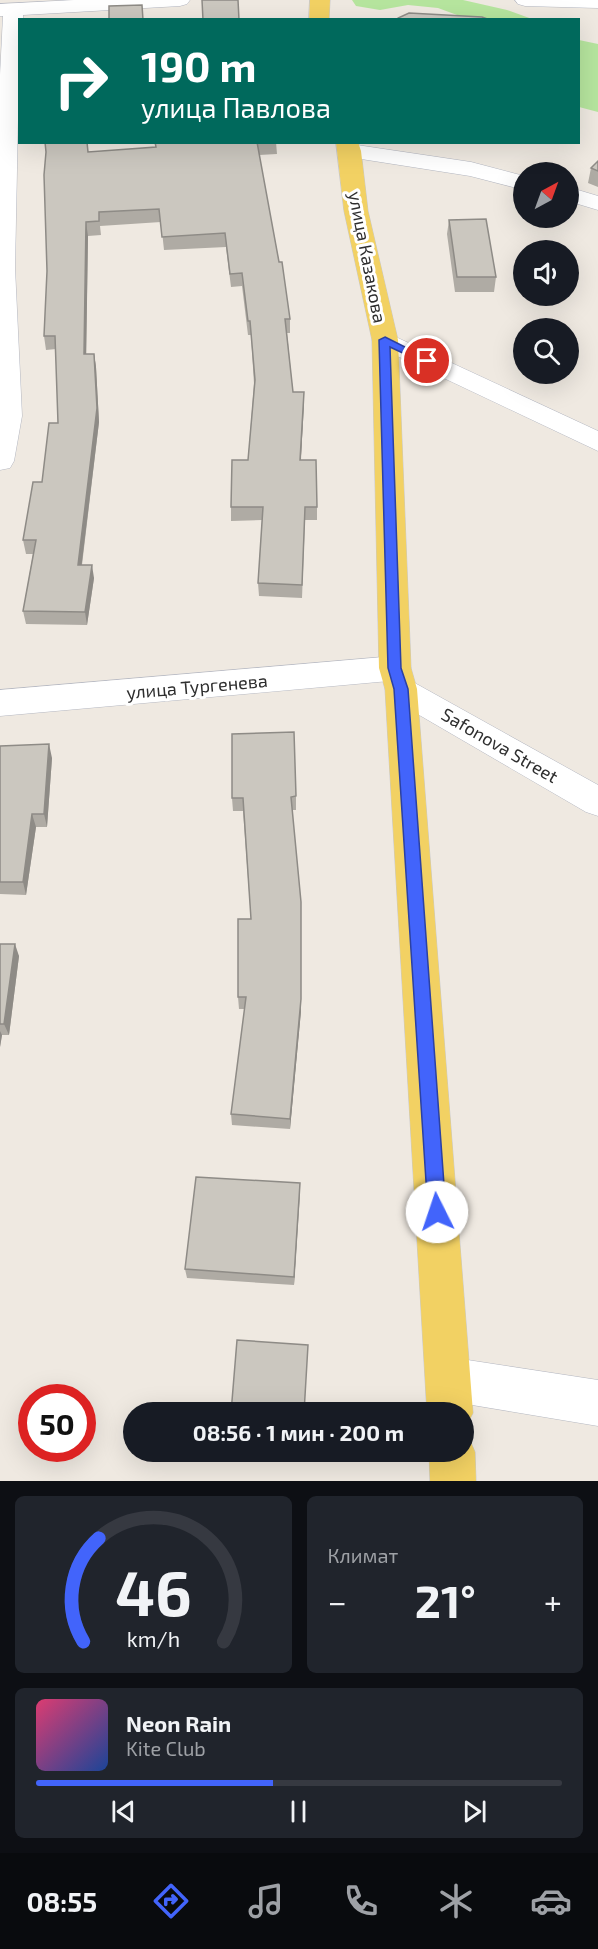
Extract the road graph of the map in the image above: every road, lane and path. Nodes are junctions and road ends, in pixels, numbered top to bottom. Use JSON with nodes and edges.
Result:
{"nodes":[{"id":1,"x":180,"y":0,"type":"edge"},
{"id":2,"x":320,"y":0,"type":"edge"},
{"id":3,"x":525,"y":0,"type":"edge"},
{"id":4,"x":598,"y":2,"type":"edge"},
{"id":5,"x":39,"y":4,"type":"edge"},
{"id":6,"x":7,"y":9,"type":"edge"},
{"id":7,"x":319,"y":18,"type":"edge"},
{"id":8,"x":348,"y":147,"type":"edge"},
{"id":9,"x":513,"y":180,"type":"edge"},
{"id":10,"x":579,"y":197,"type":"edge"},
{"id":11,"x":598,"y":203,"type":"edge"},
{"id":12,"x":385,"y":340,"type":"junction"},
{"id":13,"x":598,"y":442,"type":"edge"},
{"id":14,"x":0,"y":461,"type":"edge"},
{"id":15,"x":398,"y":679,"type":"junction"},
{"id":16,"x":0,"y":703,"type":"edge"},
{"id":17,"x":598,"y":802,"type":"edge"},
{"id":18,"x":449,"y":1396,"type":"edge"},
{"id":19,"x":598,"y":1403,"type":"edge"},
{"id":20,"x":452,"y":1462,"type":"edge"},
{"id":21,"x":453,"y":1481,"type":"edge"}],
"edges":[{"from":1,"to":5,"type":"street"},
{"from":2,"to":7,"type":"main road"},
{"from":3,"to":4,"type":"street"},
{"from":5,"to":6,"type":"street"},
{"from":6,"to":14,"type":"street"},
{"from":8,"to":9,"type":"street"},
{"from":8,"to":12,"type":"main road","name":"улица Казакова"},
{"from":10,"to":11,"type":"street"},
{"from":12,"to":13,"type":"street"},
{"from":12,"to":15,"type":"main road","name":"улица Казакова"},
{"from":15,"to":16,"type":"street","name":"улица Тургенева"},
{"from":15,"to":17,"type":"street","name":"Safonova Street"},
{"from":15,"to":18,"type":"main road","name":"улица Казакова"},
{"from":18,"to":19,"type":"street"},
{"from":20,"to":21,"type":"main road"}]}
